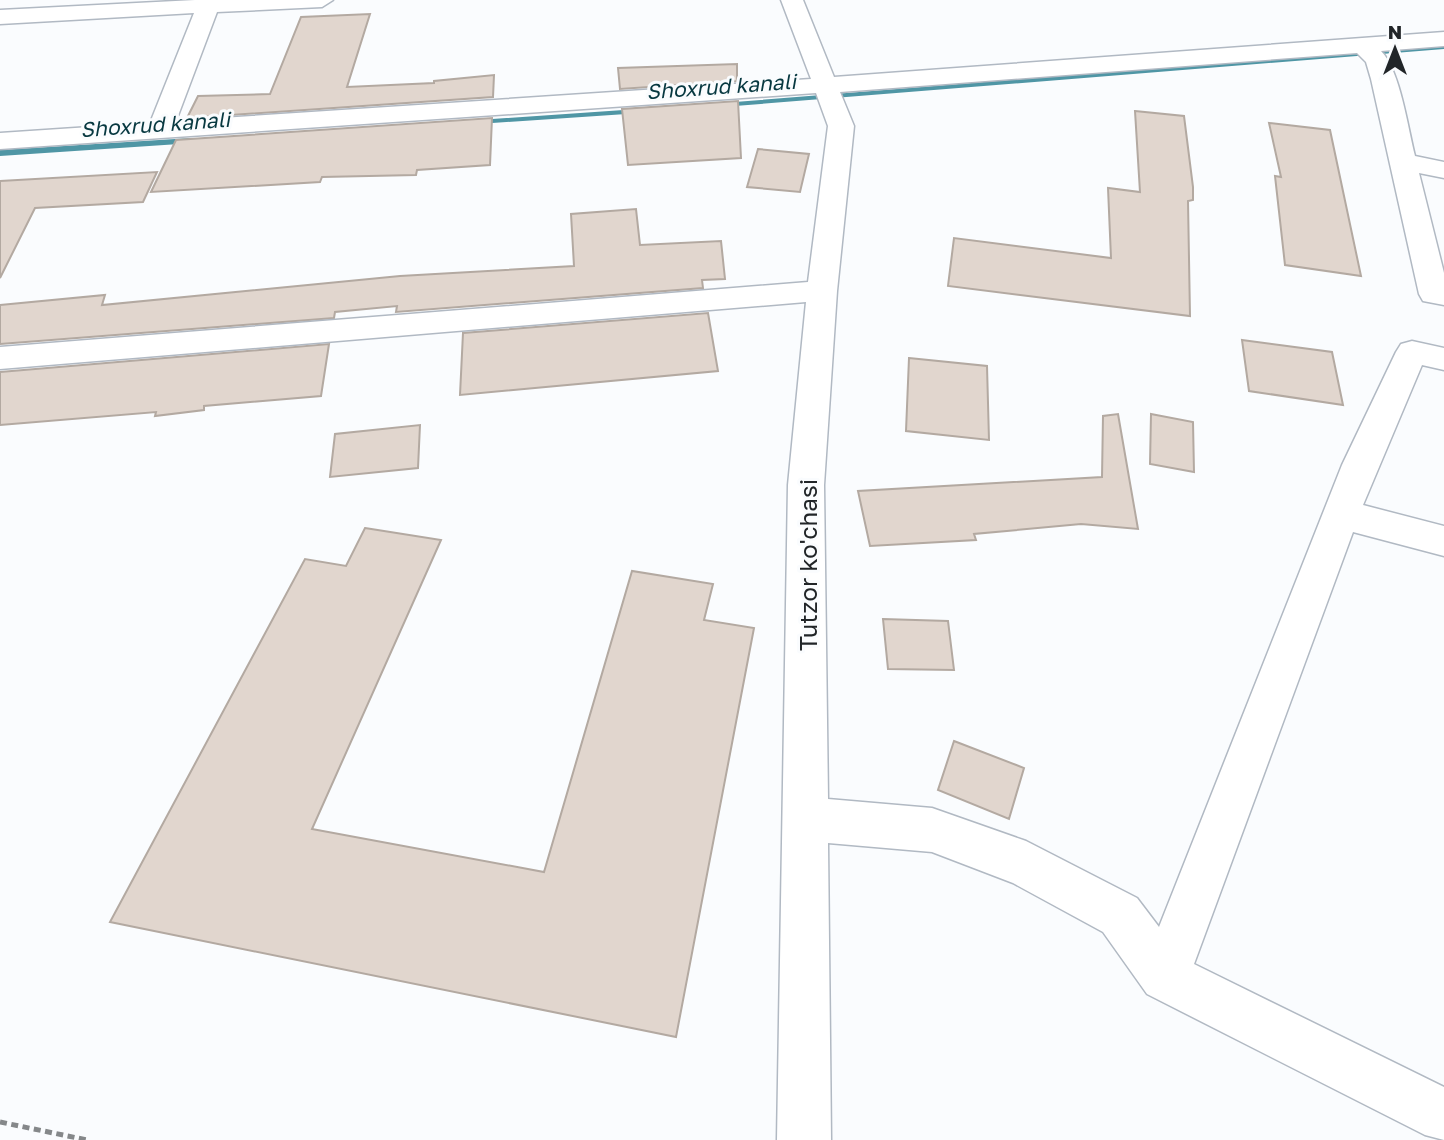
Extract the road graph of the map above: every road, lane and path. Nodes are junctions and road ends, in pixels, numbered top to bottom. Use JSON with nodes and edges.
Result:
{"nodes":[{"id":1,"x":322,"y":0,"type":"edge"},
{"id":2,"x":792,"y":0,"type":"edge"},
{"id":3,"x":209,"y":3,"type":"edge"},
{"id":4,"x":0,"y":17,"type":"edge"},
{"id":5,"x":1444,"y":39,"type":"edge"},
{"id":6,"x":1369,"y":52,"type":"junction"},
{"id":7,"x":827,"y":97,"type":"junction"},
{"id":8,"x":160,"y":130,"type":"junction"},
{"id":9,"x":1,"y":148,"type":"edge"},
{"id":10,"x":1402,"y":162,"type":"junction"},
{"id":11,"x":1444,"y":170,"type":"edge"},
{"id":12,"x":822,"y":291,"type":"junction"},
{"id":13,"x":1444,"y":295,"type":"edge"},
{"id":14,"x":0,"y":358,"type":"edge"},
{"id":15,"x":1444,"y":359,"type":"edge"},
{"id":16,"x":1341,"y":514,"type":"junction"},
{"id":17,"x":1444,"y":541,"type":"edge"},
{"id":18,"x":807,"y":820,"type":"junction"},
{"id":19,"x":1165,"y":976,"type":"junction"},
{"id":20,"x":1444,"y":1116,"type":"edge"},
{"id":21,"x":0,"y":1122,"type":"edge"},
{"id":22,"x":87,"y":1140,"type":"edge"},
{"id":23,"x":804,"y":1140,"type":"edge"}],
"edges":[{"from":1,"to":3,"type":"street"},
{"from":2,"to":7,"type":"street","name":"Tutzor ko'chasi"},
{"from":3,"to":4,"type":"street"},
{"from":3,"to":8,"type":"street"},
{"from":5,"to":6,"type":"street"},
{"from":6,"to":7,"type":"street"},
{"from":6,"to":10,"type":"street"},
{"from":7,"to":8,"type":"street"},
{"from":7,"to":9,"type":"street"},
{"from":7,"to":12,"type":"street","name":"Tutzor ko'chasi"},
{"from":8,"to":9,"type":"street"},
{"from":10,"to":11,"type":"street"},
{"from":10,"to":13,"type":"street"},
{"from":12,"to":14,"type":"street"},
{"from":12,"to":18,"type":"street","name":"Tutzor ko'chasi"},
{"from":15,"to":16,"type":"street"},
{"from":16,"to":17,"type":"street"},
{"from":16,"to":19,"type":"street"},
{"from":18,"to":19,"type":"street"},
{"from":18,"to":23,"type":"street","name":"Tutzor ko'chasi"},
{"from":19,"to":20,"type":"street"},
{"from":21,"to":22,"type":"path"}]}
